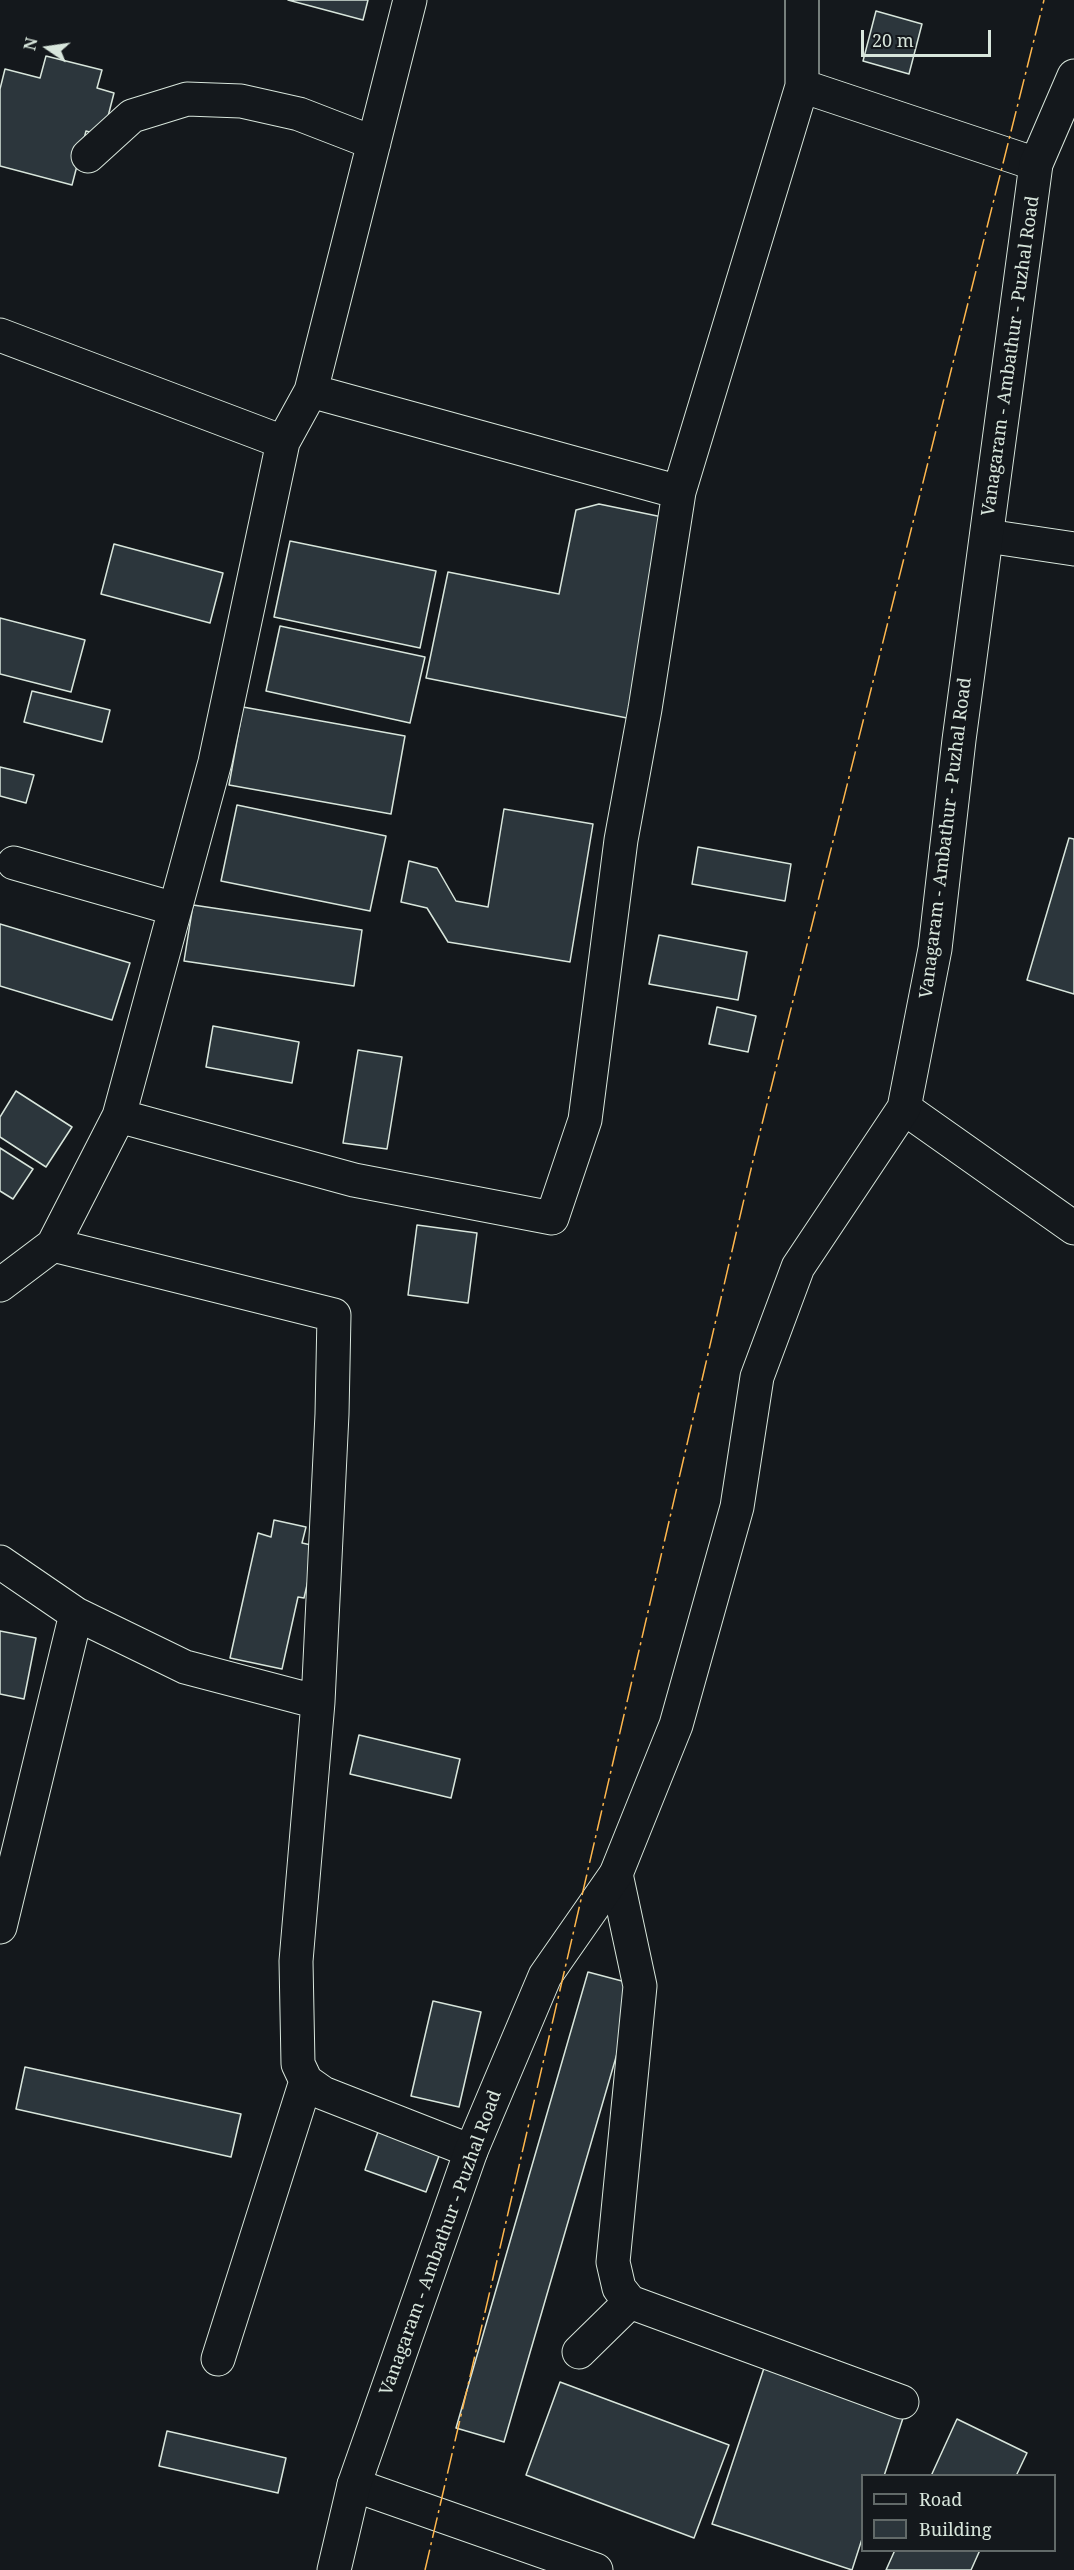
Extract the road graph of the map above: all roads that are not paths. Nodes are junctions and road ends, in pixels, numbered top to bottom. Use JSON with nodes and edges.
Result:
{"nodes":[{"id":1,"x":410,"y":0,"type":"edge"},
{"id":2,"x":802,"y":0,"type":"edge"},
{"id":3,"x":1074,"y":76,"type":"edge"},
{"id":4,"x":802,"y":86,"type":"junction"},
{"id":5,"x":374,"y":142,"type":"junction"},
{"id":6,"x":88,"y":156,"type":"dead end"},
{"id":7,"x":1036,"y":164,"type":"junction"},
{"id":8,"x":0,"y":335,"type":"edge"},
{"id":9,"x":311,"y":391,"type":"junction"},
{"id":10,"x":284,"y":442,"type":"junction"},
{"id":11,"x":678,"y":492,"type":"junction"},
{"id":12,"x":987,"y":536,"type":"junction"},
{"id":13,"x":1074,"y":549,"type":"edge"},
{"id":14,"x":14,"y":862,"type":"dead end"},
{"id":15,"x":175,"y":909,"type":"junction"},
{"id":16,"x":904,"y":1108,"type":"junction"},
{"id":17,"x":119,"y":1116,"type":"junction"},
{"id":18,"x":1074,"y":1228,"type":"edge"},
{"id":19,"x":53,"y":1245,"type":"junction"},
{"id":20,"x":7,"y":1272,"type":"edge"},
{"id":21,"x":0,"y":1562,"type":"edge"},
{"id":22,"x":76,"y":1614,"type":"junction"},
{"id":23,"x":318,"y":1702,"type":"junction"},
{"id":24,"x":616,"y":1874,"type":"junction"},
{"id":25,"x":0,"y":1927,"type":"edge"},
{"id":26,"x":306,"y":2081,"type":"junction"},
{"id":27,"x":471,"y":2151,"type":"junction"},
{"id":28,"x":630,"y":2302,"type":"junction"},
{"id":29,"x":579,"y":2352,"type":"dead end"},
{"id":30,"x":218,"y":2359,"type":"dead end"},
{"id":31,"x":902,"y":2402,"type":"dead end"},
{"id":32,"x":354,"y":2484,"type":"junction"},
{"id":33,"x":334,"y":2570,"type":"edge"},
{"id":34,"x":596,"y":2570,"type":"edge"}],
"edges":[{"from":1,"to":5,"type":"street"},
{"from":2,"to":4,"type":"street"},
{"from":3,"to":7,"type":"street","name":"Vanagaram - Ambathur - Puzhal Road"},
{"from":4,"to":7,"type":"street"},
{"from":4,"to":11,"type":"street"},
{"from":5,"to":6,"type":"street"},
{"from":5,"to":9,"type":"street"},
{"from":7,"to":12,"type":"street","name":"Vanagaram - Ambathur - Puzhal Road"},
{"from":8,"to":10,"type":"street"},
{"from":9,"to":10,"type":"street"},
{"from":9,"to":11,"type":"street"},
{"from":10,"to":15,"type":"street"},
{"from":11,"to":17,"type":"street"},
{"from":12,"to":13,"type":"street"},
{"from":12,"to":16,"type":"street","name":"Vanagaram - Ambathur - Puzhal Road"},
{"from":14,"to":15,"type":"street"},
{"from":15,"to":17,"type":"street"},
{"from":16,"to":18,"type":"street"},
{"from":16,"to":24,"type":"street","name":"Vanagaram - Ambathur - Puzhal Road"},
{"from":17,"to":19,"type":"street"},
{"from":19,"to":20,"type":"street"},
{"from":19,"to":23,"type":"street"},
{"from":21,"to":22,"type":"street"},
{"from":22,"to":23,"type":"street"},
{"from":22,"to":25,"type":"street"},
{"from":23,"to":26,"type":"street"},
{"from":24,"to":27,"type":"street","name":"Vanagaram - Ambathur - Puzhal Road"},
{"from":24,"to":28,"type":"street"},
{"from":26,"to":27,"type":"street"},
{"from":26,"to":30,"type":"street"},
{"from":27,"to":32,"type":"street","name":"Vanagaram - Ambathur - Puzhal Road"},
{"from":28,"to":29,"type":"street"},
{"from":28,"to":31,"type":"street"},
{"from":32,"to":33,"type":"street","name":"Vanagaram - Ambathur - Puzhal Road"},
{"from":32,"to":34,"type":"street"}]}
